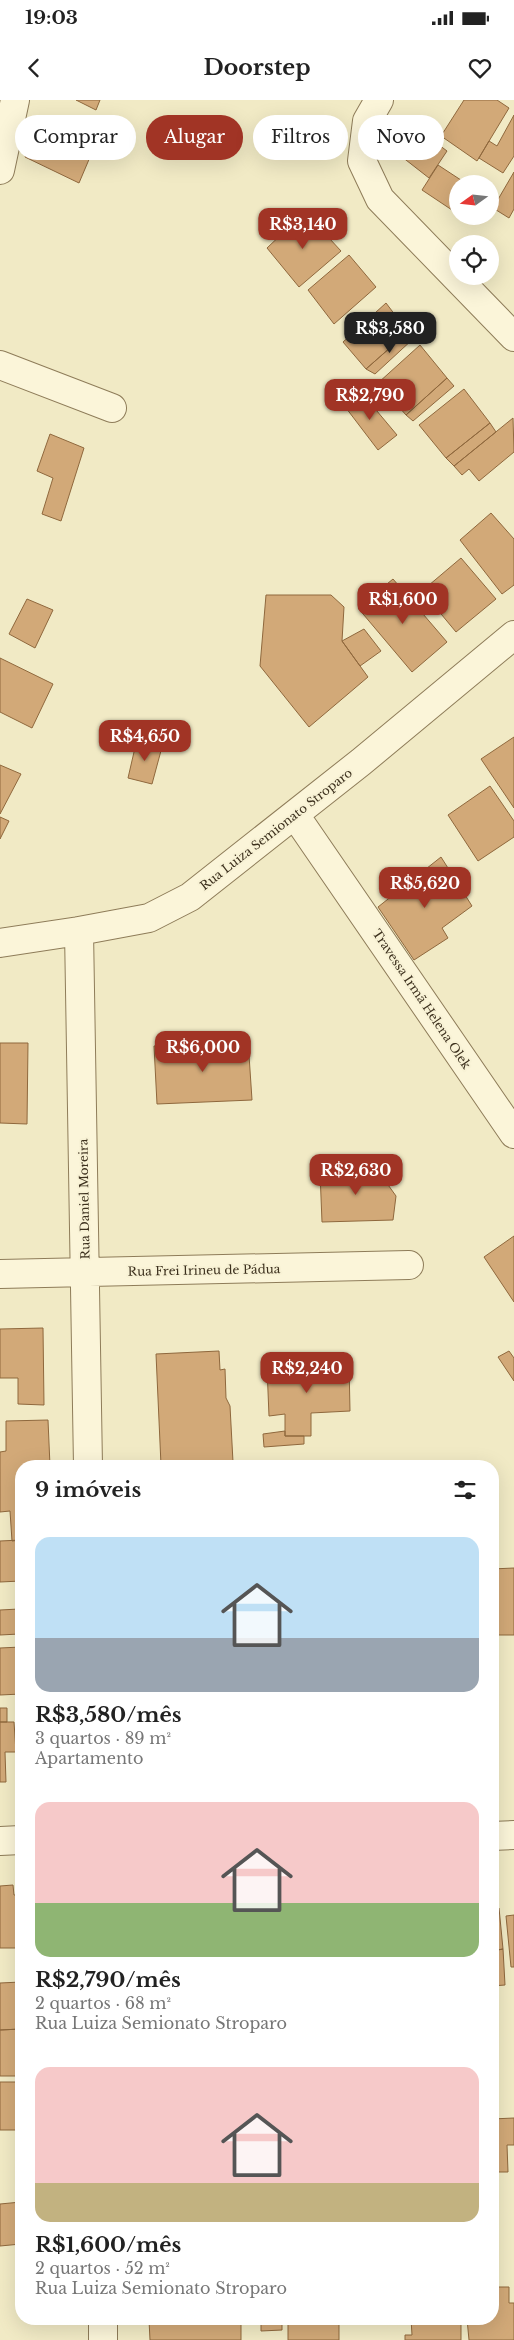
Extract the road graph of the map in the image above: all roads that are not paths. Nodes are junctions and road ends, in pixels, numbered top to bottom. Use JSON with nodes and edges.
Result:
{"nodes":[{"id":1,"x":15,"y":100,"type":"edge"},
{"id":2,"x":379,"y":100,"type":"edge"},
{"id":3,"x":0,"y":170,"type":"edge"},
{"id":4,"x":514,"y":337,"type":"edge"},
{"id":5,"x":0,"y":365,"type":"edge"},
{"id":6,"x":112,"y":408,"type":"dead end"},
{"id":7,"x":514,"y":635,"type":"edge"},
{"id":8,"x":295,"y":815,"type":"junction"},
{"id":9,"x":80,"y":931,"type":"junction"},
{"id":10,"x":0,"y":943,"type":"edge"},
{"id":11,"x":514,"y":1134,"type":"edge"},
{"id":12,"x":409,"y":1265,"type":"dead end"},
{"id":13,"x":85,"y":1272,"type":"junction"},
{"id":14,"x":0,"y":1274,"type":"edge"},
{"id":15,"x":88,"y":1460,"type":"edge"},
{"id":16,"x":499,"y":1836,"type":"edge"},
{"id":17,"x":514,"y":1836,"type":"edge"},
{"id":18,"x":0,"y":1840,"type":"edge"},
{"id":19,"x":15,"y":1840,"type":"edge"},
{"id":20,"x":102,"y":2325,"type":"edge"},
{"id":21,"x":103,"y":2340,"type":"edge"}],
"edges":[{"from":1,"to":3,"type":"street"},
{"from":2,"to":4,"type":"street"},
{"from":5,"to":6,"type":"street"},
{"from":7,"to":8,"type":"street","name":"Rua Luiza Semionato Stroparo"},
{"from":8,"to":9,"type":"street","name":"Rua Luiza Semionato Stroparo"},
{"from":8,"to":11,"type":"street","name":"Travessa Irmã Helena Olek"},
{"from":9,"to":10,"type":"street","name":"Rua Luiza Semionato Stroparo"},
{"from":9,"to":13,"type":"street","name":"Rua Daniel Moreira"},
{"from":12,"to":13,"type":"street","name":"Rua Frei Irineu de Pádua"},
{"from":13,"to":14,"type":"street","name":"Rua Frei Irineu de Pádua"},
{"from":13,"to":15,"type":"street","name":"Rua Daniel Moreira"},
{"from":16,"to":17,"type":"street"},
{"from":18,"to":19,"type":"street"},
{"from":20,"to":21,"type":"street"}]}
